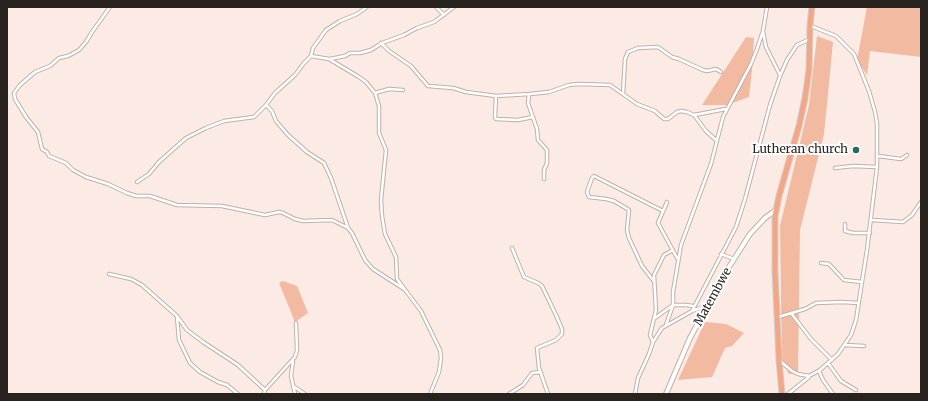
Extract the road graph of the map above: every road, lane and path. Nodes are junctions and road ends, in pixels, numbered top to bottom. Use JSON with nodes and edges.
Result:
{"nodes":[{"id":1,"x":110,"y":7,"type":"edge"},
{"id":2,"x":367,"y":7,"type":"edge"},
{"id":3,"x":436,"y":7,"type":"edge"},
{"id":4,"x":454,"y":7,"type":"edge"},
{"id":5,"x":767,"y":7,"type":"edge"},
{"id":6,"x":812,"y":7,"type":"edge"},
{"id":7,"x":444,"y":15,"type":"junction"},
{"id":8,"x":810,"y":26,"type":"junction"},
{"id":9,"x":763,"y":31,"type":"junction"},
{"id":10,"x":810,"y":38,"type":"junction"},
{"id":11,"x":381,"y":43,"type":"junction"},
{"id":12,"x":311,"y":56,"type":"junction"},
{"id":13,"x":329,"y":59,"type":"junction"},
{"id":14,"x":721,"y":72,"type":"dead end"},
{"id":15,"x":780,"y":76,"type":"junction"},
{"id":16,"x":403,"y":90,"type":"dead end"},
{"id":17,"x":375,"y":93,"type":"junction"},
{"id":18,"x":528,"y":94,"type":"junction"},
{"id":19,"x":623,"y":94,"type":"junction"},
{"id":20,"x":496,"y":96,"type":"junction"},
{"id":21,"x":266,"y":105,"type":"junction"},
{"id":22,"x":726,"y":109,"type":"junction"},
{"id":23,"x":694,"y":115,"type":"junction"},
{"id":24,"x":533,"y":117,"type":"junction"},
{"id":25,"x":717,"y":141,"type":"junction"},
{"id":26,"x":907,"y":155,"type":"dead end"},
{"id":27,"x":878,"y":156,"type":"junction"},
{"id":28,"x":877,"y":167,"type":"junction"},
{"id":29,"x":835,"y":168,"type":"dead end"},
{"id":30,"x":544,"y":179,"type":"dead end"},
{"id":31,"x":137,"y":182,"type":"dead end"},
{"id":32,"x":667,"y":202,"type":"dead end"},
{"id":33,"x":921,"y":202,"type":"edge"},
{"id":34,"x":776,"y":210,"type":"junction"},
{"id":35,"x":663,"y":211,"type":"junction"},
{"id":36,"x":872,"y":220,"type":"junction"},
{"id":37,"x":845,"y":224,"type":"dead end"},
{"id":38,"x":348,"y":228,"type":"junction"},
{"id":39,"x":870,"y":233,"type":"junction"},
{"id":40,"x":512,"y":248,"type":"dead end"},
{"id":41,"x":673,"y":250,"type":"junction"},
{"id":42,"x":721,"y":254,"type":"junction"},
{"id":43,"x":734,"y":259,"type":"junction"},
{"id":44,"x":678,"y":260,"type":"junction"},
{"id":45,"x":821,"y":264,"type":"dead end"},
{"id":46,"x":109,"y":274,"type":"dead end"},
{"id":47,"x":653,"y":280,"type":"junction"},
{"id":48,"x":862,"y":282,"type":"junction"},
{"id":49,"x":408,"y":292,"type":"junction"},
{"id":50,"x":859,"y":302,"type":"junction"},
{"id":51,"x":673,"y":305,"type":"junction"},
{"id":52,"x":708,"y":305,"type":"junction"},
{"id":53,"x":693,"y":306,"type":"junction"},
{"id":54,"x":692,"y":311,"type":"junction"},
{"id":55,"x":791,"y":313,"type":"junction"},
{"id":56,"x":177,"y":316,"type":"junction"},
{"id":57,"x":777,"y":317,"type":"junction"},
{"id":58,"x":655,"y":319,"type":"junction"},
{"id":59,"x":296,"y":323,"type":"dead end"},
{"id":60,"x":666,"y":324,"type":"junction"},
{"id":61,"x":653,"y":342,"type":"junction"},
{"id":62,"x":844,"y":344,"type":"junction"},
{"id":63,"x":864,"y":346,"type":"dead end"},
{"id":64,"x":295,"y":357,"type":"junction"},
{"id":65,"x":779,"y":360,"type":"junction"},
{"id":66,"x":832,"y":360,"type":"junction"},
{"id":67,"x":828,"y":363,"type":"junction"},
{"id":68,"x":819,"y":371,"type":"junction"},
{"id":69,"x":541,"y":372,"type":"junction"},
{"id":70,"x":810,"y":376,"type":"junction"},
{"id":71,"x":293,"y":385,"type":"junction"},
{"id":72,"x":265,"y":390,"type":"junction"},
{"id":73,"x":856,"y":390,"type":"dead end"},
{"id":74,"x":238,"y":394,"type":"edge"},
{"id":75,"x":264,"y":394,"type":"edge"},
{"id":76,"x":295,"y":394,"type":"edge"},
{"id":77,"x":305,"y":394,"type":"edge"},
{"id":78,"x":430,"y":394,"type":"edge"},
{"id":79,"x":509,"y":394,"type":"edge"},
{"id":80,"x":548,"y":394,"type":"edge"},
{"id":81,"x":635,"y":394,"type":"edge"},
{"id":82,"x":666,"y":394,"type":"edge"},
{"id":83,"x":782,"y":394,"type":"edge"},
{"id":84,"x":788,"y":394,"type":"edge"},
{"id":85,"x":833,"y":394,"type":"edge"}],
"edges":[{"from":1,"to":38,"type":"street"},
{"from":2,"to":12,"type":"street"},
{"from":3,"to":7,"type":"street"},
{"from":4,"to":7,"type":"street"},
{"from":5,"to":9,"type":"street"},
{"from":6,"to":8,"type":"highway"},
{"from":7,"to":11,"type":"street"},
{"from":8,"to":10,"type":"highway"},
{"from":8,"to":27,"type":"street"},
{"from":9,"to":15,"type":"street"},
{"from":9,"to":22,"type":"street"},
{"from":10,"to":15,"type":"street"},
{"from":10,"to":34,"type":"highway"},
{"from":11,"to":13,"type":"street"},
{"from":11,"to":20,"type":"street"},
{"from":12,"to":13,"type":"street"},
{"from":12,"to":21,"type":"street"},
{"from":13,"to":17,"type":"street"},
{"from":14,"to":19,"type":"street"},
{"from":15,"to":42,"type":"street"},
{"from":16,"to":17,"type":"street"},
{"from":17,"to":49,"type":"street"},
{"from":18,"to":19,"type":"street"},
{"from":18,"to":20,"type":"street"},
{"from":18,"to":24,"type":"street"},
{"from":19,"to":23,"type":"street"},
{"from":20,"to":24,"type":"street"},
{"from":21,"to":31,"type":"street"},
{"from":21,"to":38,"type":"street"},
{"from":22,"to":23,"type":"street"},
{"from":22,"to":25,"type":"street"},
{"from":23,"to":25,"type":"street"},
{"from":24,"to":30,"type":"street"},
{"from":25,"to":44,"type":"street"},
{"from":26,"to":27,"type":"street"},
{"from":27,"to":28,"type":"street"},
{"from":28,"to":29,"type":"street"},
{"from":28,"to":36,"type":"street"},
{"from":32,"to":35,"type":"street"},
{"from":33,"to":36,"type":"street"},
{"from":34,"to":43,"type":"main road","name":"Matembwe"},
{"from":34,"to":57,"type":"highway"},
{"from":35,"to":41,"type":"street"},
{"from":35,"to":47,"type":"street"},
{"from":36,"to":39,"type":"street"},
{"from":37,"to":39,"type":"street"},
{"from":38,"to":49,"type":"street"},
{"from":39,"to":48,"type":"street"},
{"from":40,"to":69,"type":"street"},
{"from":41,"to":44,"type":"street"},
{"from":41,"to":47,"type":"street"},
{"from":42,"to":43,"type":"street"},
{"from":42,"to":53,"type":"street"},
{"from":43,"to":52,"type":"main road","name":"Matembwe"},
{"from":44,"to":51,"type":"street"},
{"from":45,"to":48,"type":"street"},
{"from":46,"to":56,"type":"street"},
{"from":47,"to":58,"type":"street"},
{"from":48,"to":50,"type":"street"},
{"from":49,"to":78,"type":"street"},
{"from":50,"to":55,"type":"street"},
{"from":50,"to":62,"type":"street"},
{"from":51,"to":53,"type":"street"},
{"from":51,"to":58,"type":"street"},
{"from":51,"to":60,"type":"street"},
{"from":52,"to":54,"type":"street"},
{"from":52,"to":82,"type":"main road","name":"Matembwe"},
{"from":53,"to":54,"type":"street"},
{"from":54,"to":60,"type":"street"},
{"from":55,"to":57,"type":"street"},
{"from":55,"to":66,"type":"street"},
{"from":56,"to":72,"type":"street"},
{"from":56,"to":74,"type":"street"},
{"from":57,"to":65,"type":"highway"},
{"from":58,"to":61,"type":"street"},
{"from":59,"to":64,"type":"street"},
{"from":60,"to":61,"type":"street"},
{"from":61,"to":81,"type":"street"},
{"from":62,"to":63,"type":"street"},
{"from":62,"to":66,"type":"street"},
{"from":64,"to":71,"type":"street"},
{"from":64,"to":72,"type":"street"},
{"from":65,"to":70,"type":"street"},
{"from":65,"to":83,"type":"highway"},
{"from":66,"to":67,"type":"street"},
{"from":67,"to":68,"type":"street"},
{"from":67,"to":73,"type":"street"},
{"from":68,"to":70,"type":"street"},
{"from":68,"to":85,"type":"street"},
{"from":69,"to":79,"type":"street"},
{"from":69,"to":80,"type":"street"},
{"from":70,"to":84,"type":"street"},
{"from":71,"to":76,"type":"street"},
{"from":71,"to":77,"type":"street"},
{"from":72,"to":75,"type":"street"}]}
